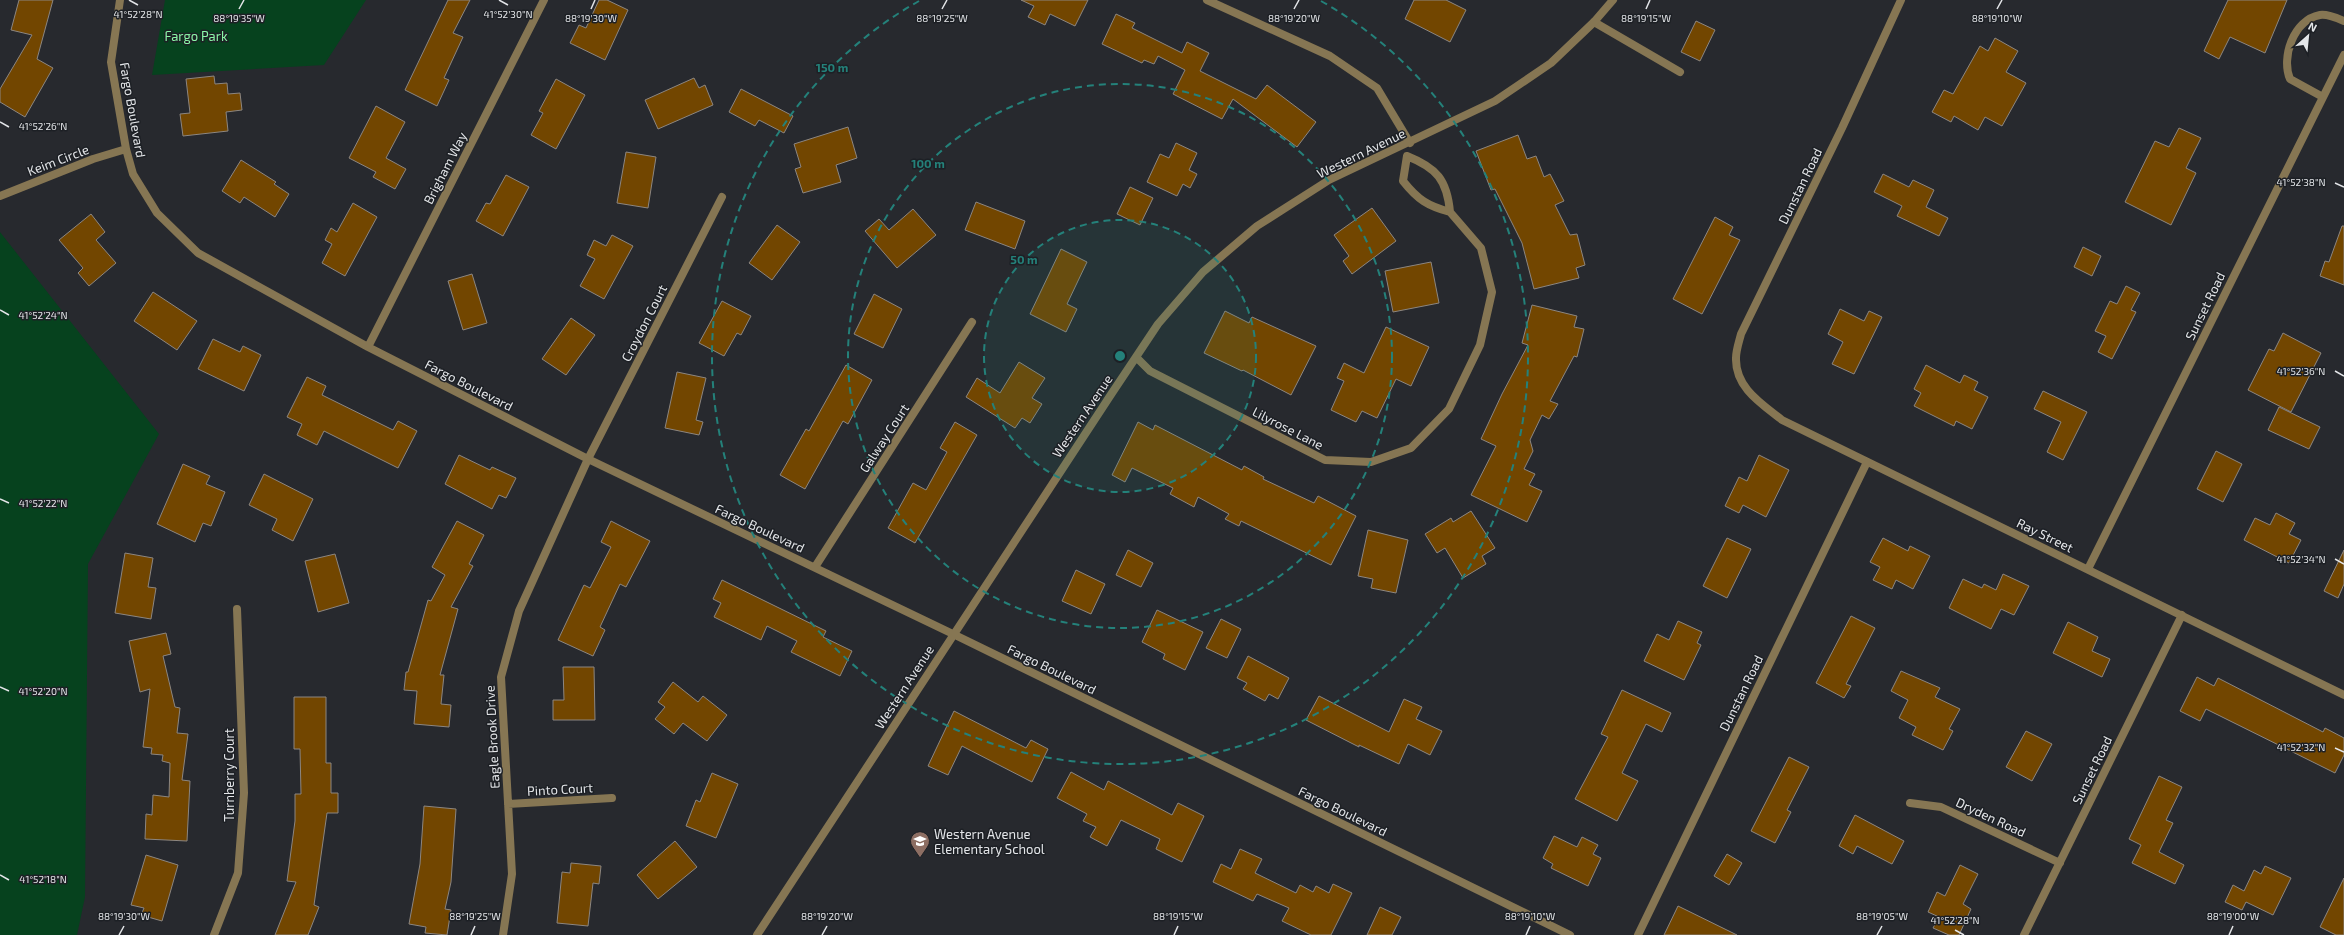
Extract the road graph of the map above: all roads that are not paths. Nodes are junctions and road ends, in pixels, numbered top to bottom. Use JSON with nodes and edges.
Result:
{"nodes":[{"id":1,"x":120,"y":0,"type":"edge"},
{"id":2,"x":544,"y":0,"type":"edge"},
{"id":3,"x":1207,"y":0,"type":"edge"},
{"id":4,"x":1613,"y":0,"type":"edge"},
{"id":5,"x":1902,"y":0,"type":"edge"},
{"id":6,"x":2344,"y":21,"type":"edge"},
{"id":7,"x":1594,"y":22,"type":"junction"},
{"id":8,"x":2344,"y":55,"type":"edge"},
{"id":9,"x":1680,"y":72,"type":"dead end"},
{"id":10,"x":2322,"y":96,"type":"junction"},
{"id":11,"x":1410,"y":143,"type":"junction"},
{"id":12,"x":1401,"y":147,"type":"junction"},
{"id":13,"x":126,"y":149,"type":"junction"},
{"id":14,"x":1407,"y":156,"type":"junction"},
{"id":15,"x":0,"y":196,"type":"edge"},
{"id":16,"x":722,"y":197,"type":"dead end"},
{"id":17,"x":1450,"y":212,"type":"junction"},
{"id":18,"x":972,"y":322,"type":"dead end"},
{"id":19,"x":368,"y":347,"type":"junction"},
{"id":20,"x":1136,"y":357,"type":"junction"},
{"id":21,"x":1742,"y":385,"type":"joint"},
{"id":22,"x":588,"y":459,"type":"junction"},
{"id":23,"x":1867,"y":462,"type":"junction"},
{"id":24,"x":815,"y":567,"type":"junction"},
{"id":25,"x":2088,"y":569,"type":"junction"},
{"id":26,"x":237,"y":609,"type":"dead end"},
{"id":27,"x":2182,"y":615,"type":"junction"},
{"id":28,"x":953,"y":634,"type":"junction"},
{"id":29,"x":2344,"y":695,"type":"edge"},
{"id":30,"x":612,"y":798,"type":"dead end"},
{"id":31,"x":1910,"y":803,"type":"dead end"},
{"id":32,"x":508,"y":804,"type":"junction"},
{"id":33,"x":2060,"y":863,"type":"junction"},
{"id":34,"x":214,"y":935,"type":"edge"},
{"id":35,"x":503,"y":935,"type":"edge"},
{"id":36,"x":757,"y":935,"type":"edge"},
{"id":37,"x":1570,"y":935,"type":"edge"},
{"id":38,"x":1638,"y":935,"type":"edge"},
{"id":39,"x":2024,"y":935,"type":"edge"}],
"edges":[{"from":1,"to":13,"type":"street","name":"Fargo Boulevard"},
{"from":2,"to":19,"type":"street","name":"Brigham Way"},
{"from":3,"to":11,"type":"street"},
{"from":4,"to":7,"type":"street","name":"Western Avenue"},
{"from":5,"to":21,"type":"street","name":"Dunstan Road"},
{"from":6,"to":10,"type":"street"},
{"from":7,"to":9,"type":"street"},
{"from":7,"to":11,"type":"street","name":"Western Avenue"},
{"from":8,"to":10,"type":"street","name":"Sunset Road"},
{"from":10,"to":25,"type":"street","name":"Sunset Road"},
{"from":11,"to":12,"type":"street","name":"Western Avenue"},
{"from":12,"to":14,"type":"street"},
{"from":12,"to":20,"type":"street","name":"Western Avenue"},
{"from":13,"to":15,"type":"street","name":"Keim Circle"},
{"from":13,"to":19,"type":"street","name":"Fargo Boulevard"},
{"from":14,"to":17,"type":"street"},
{"from":14,"to":17,"type":"street"},
{"from":16,"to":22,"type":"street","name":"Croydon Court"},
{"from":17,"to":20,"type":"street","name":"Lilyrose Lane"},
{"from":18,"to":24,"type":"street","name":"Galway Court"},
{"from":19,"to":22,"type":"street","name":"Fargo Boulevard"},
{"from":20,"to":28,"type":"street","name":"Western Avenue"},
{"from":21,"to":23,"type":"street","name":"Ray Street"},
{"from":22,"to":24,"type":"street","name":"Fargo Boulevard"},
{"from":22,"to":32,"type":"street","name":"Eagle Brook Drive"},
{"from":23,"to":25,"type":"street","name":"Ray Street"},
{"from":23,"to":38,"type":"street","name":"Dunstan Road"},
{"from":24,"to":28,"type":"street","name":"Fargo Boulevard"},
{"from":25,"to":27,"type":"street","name":"Ray Street"},
{"from":26,"to":34,"type":"street","name":"Turnberry Court"},
{"from":27,"to":29,"type":"street","name":"Ray Street"},
{"from":27,"to":33,"type":"street","name":"Sunset Road"},
{"from":28,"to":36,"type":"street","name":"Western Avenue"},
{"from":28,"to":37,"type":"street","name":"Fargo Boulevard"},
{"from":30,"to":32,"type":"street","name":"Pinto Court"},
{"from":31,"to":33,"type":"street","name":"Dryden Road"},
{"from":32,"to":35,"type":"street","name":"Eagle Brook Drive"},
{"from":33,"to":39,"type":"street","name":"Sunset Road"}]}
